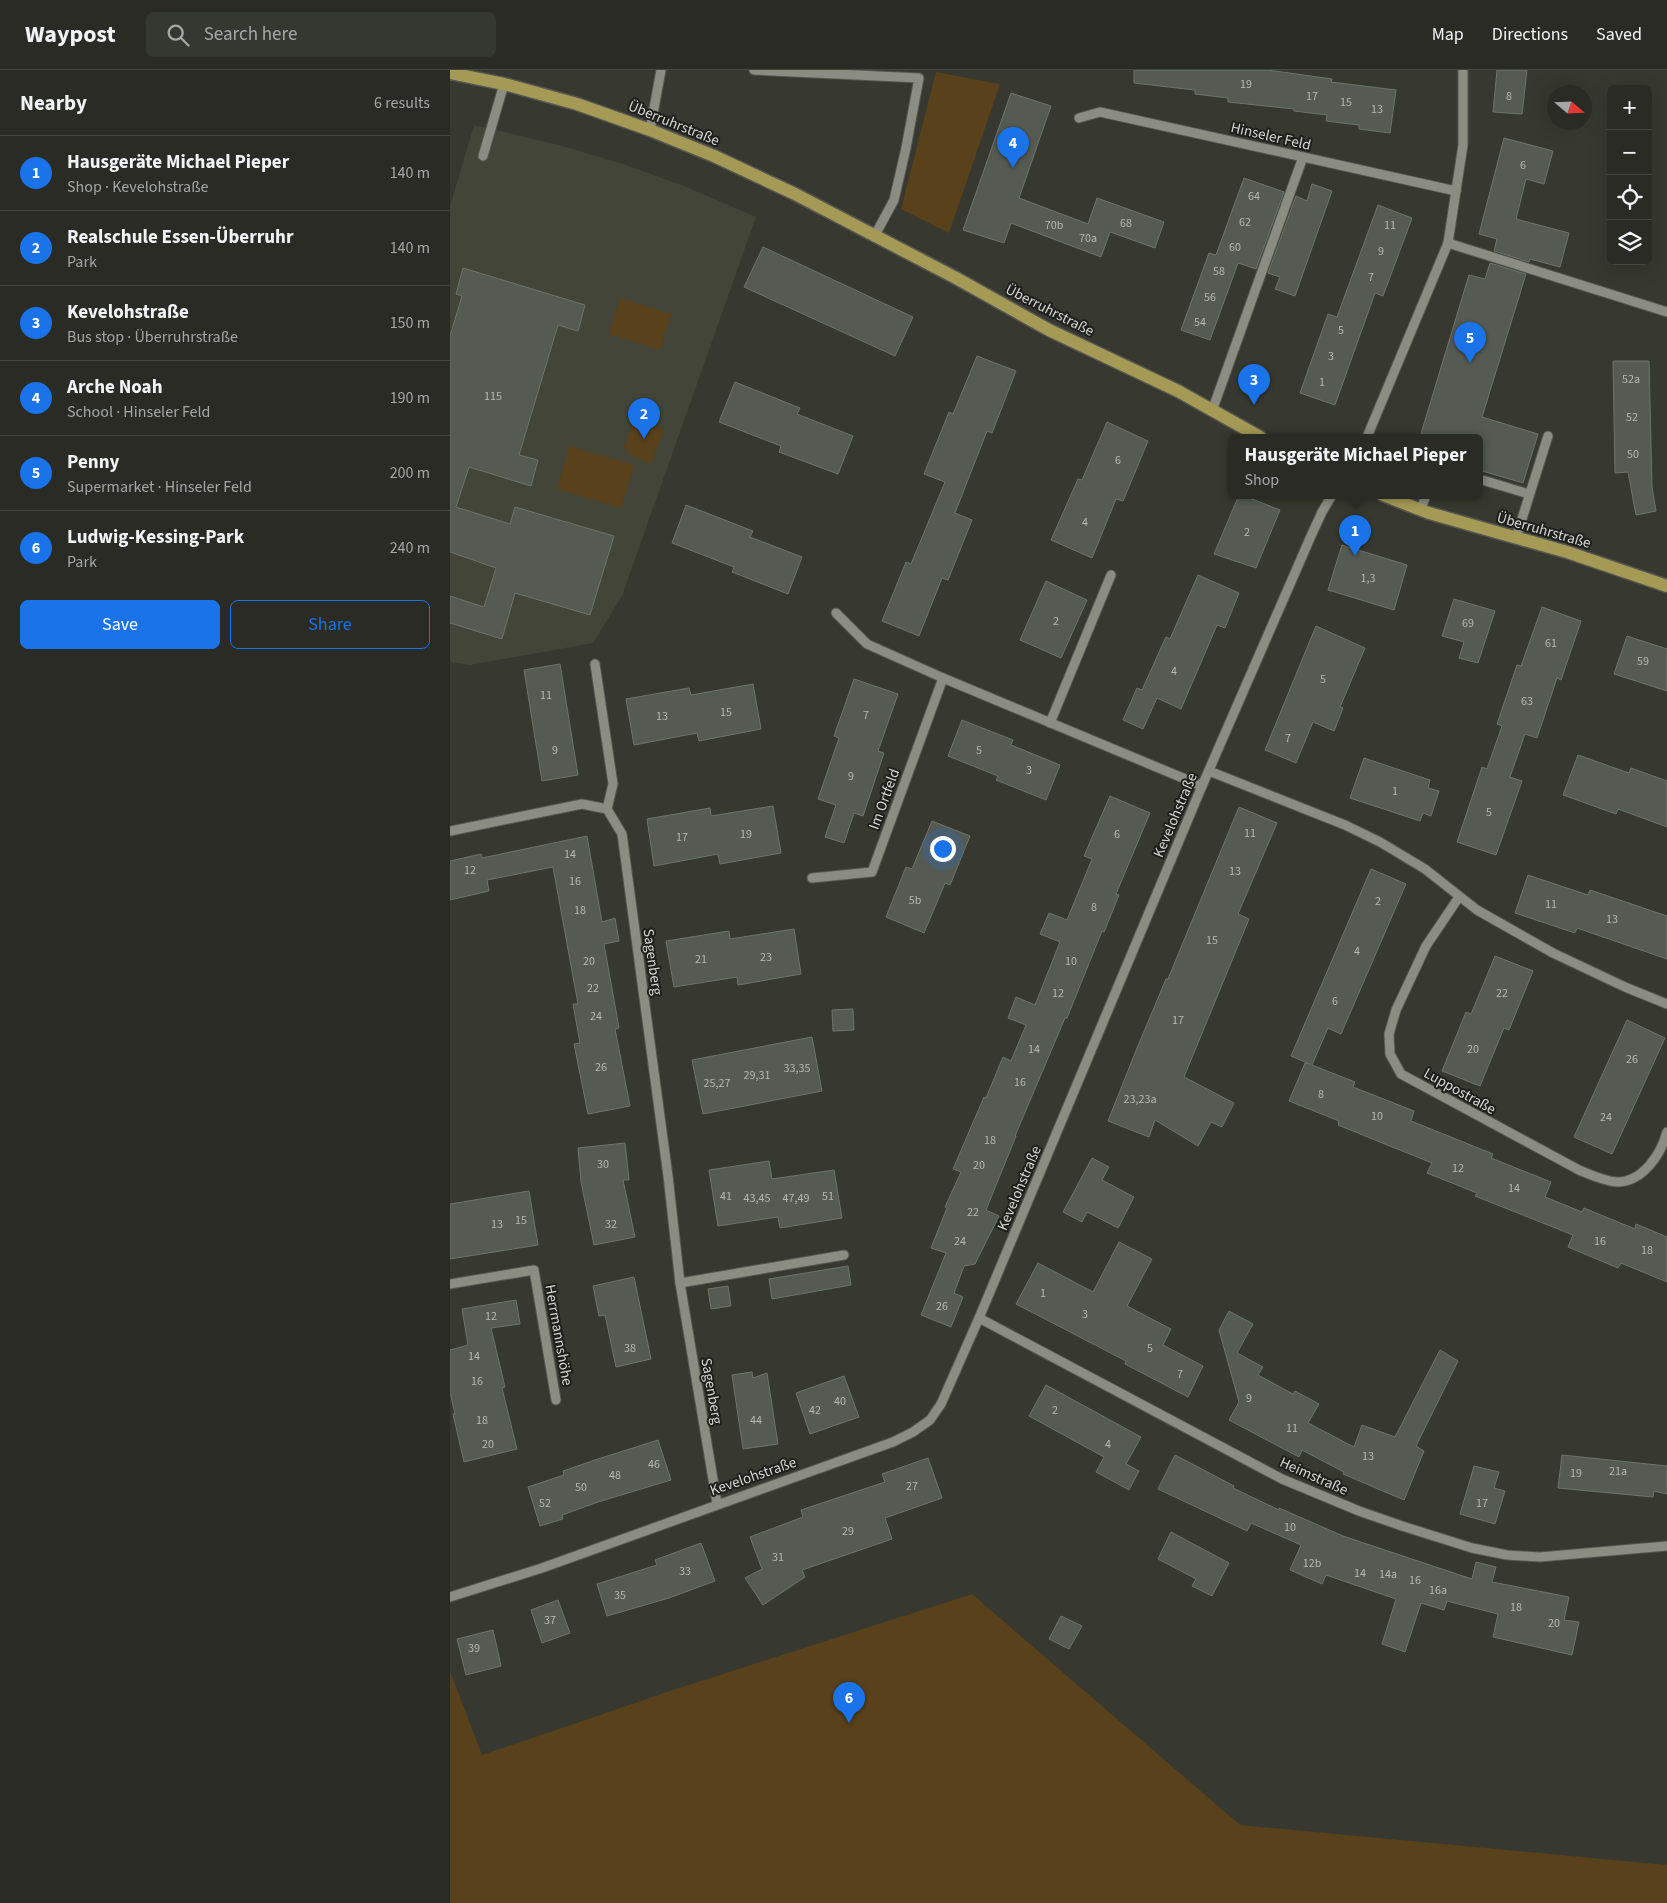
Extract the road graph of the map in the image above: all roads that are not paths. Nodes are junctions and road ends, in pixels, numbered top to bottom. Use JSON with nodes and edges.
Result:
{"nodes":[{"id":1,"x":662,"y":70,"type":"edge"},
{"id":2,"x":754,"y":70,"type":"edge"},
{"id":3,"x":924,"y":70,"type":"edge"},
{"id":4,"x":1463,"y":70,"type":"edge"},
{"id":5,"x":450,"y":73,"type":"edge"},
{"id":6,"x":918,"y":78,"type":"junction"},
{"id":7,"x":504,"y":84,"type":"junction"},
{"id":8,"x":1079,"y":118,"type":"dead end"},
{"id":9,"x":650,"y":130,"type":"junction"},
{"id":10,"x":483,"y":156,"type":"dead end"},
{"id":11,"x":1303,"y":157,"type":"junction"},
{"id":12,"x":1456,"y":191,"type":"junction"},
{"id":13,"x":874,"y":237,"type":"junction"},
{"id":14,"x":1448,"y":243,"type":"junction"},
{"id":15,"x":1667,"y":312,"type":"edge"},
{"id":16,"x":1212,"y":411,"type":"junction"},
{"id":17,"x":1254,"y":434,"type":"edge"},
{"id":18,"x":1368,"y":434,"type":"edge"},
{"id":19,"x":1548,"y":436,"type":"dead end"},
{"id":20,"x":1483,"y":480,"type":"edge"},
{"id":21,"x":1529,"y":494,"type":"junction"},
{"id":22,"x":1330,"y":499,"type":"edge"},
{"id":23,"x":1394,"y":499,"type":"edge"},
{"id":24,"x":1425,"y":499,"type":"edge"},
{"id":25,"x":1421,"y":509,"type":"junction"},
{"id":26,"x":1516,"y":538,"type":"junction"},
{"id":27,"x":1111,"y":574,"type":"dead end"},
{"id":28,"x":1667,"y":586,"type":"edge"},
{"id":29,"x":836,"y":613,"type":"dead end"},
{"id":30,"x":595,"y":664,"type":"dead end"},
{"id":31,"x":943,"y":678,"type":"junction"},
{"id":32,"x":1050,"y":723,"type":"junction"},
{"id":33,"x":1209,"y":772,"type":"junction"},
{"id":34,"x":1202,"y":786,"type":"junction"},
{"id":35,"x":607,"y":809,"type":"junction"},
{"id":36,"x":450,"y":831,"type":"edge"},
{"id":37,"x":812,"y":878,"type":"dead end"},
{"id":38,"x":1459,"y":897,"type":"junction"},
{"id":39,"x":1667,"y":1004,"type":"edge"},
{"id":40,"x":1667,"y":1132,"type":"edge"},
{"id":41,"x":844,"y":1255,"type":"dead end"},
{"id":42,"x":680,"y":1283,"type":"junction"},
{"id":43,"x":450,"y":1284,"type":"edge"},
{"id":44,"x":979,"y":1318,"type":"junction"},
{"id":45,"x":556,"y":1400,"type":"dead end"},
{"id":46,"x":718,"y":1503,"type":"junction"},
{"id":47,"x":1667,"y":1546,"type":"edge"},
{"id":48,"x":450,"y":1597,"type":"edge"}],
"edges":[{"from":1,"to":9,"type":"street"},
{"from":2,"to":6,"type":"street"},
{"from":3,"to":6,"type":"street"},
{"from":4,"to":12,"type":"street"},
{"from":5,"to":7,"type":"main road","name":"Überruhrstraße"},
{"from":6,"to":13,"type":"street"},
{"from":7,"to":9,"type":"main road","name":"Überruhrstraße"},
{"from":7,"to":10,"type":"street"},
{"from":8,"to":11,"type":"street","name":"Hinseler Feld"},
{"from":9,"to":13,"type":"main road","name":"Überruhrstraße"},
{"from":11,"to":12,"type":"street","name":"Hinseler Feld"},
{"from":11,"to":16,"type":"street"},
{"from":12,"to":14,"type":"street"},
{"from":13,"to":16,"type":"main road","name":"Überruhrstraße"},
{"from":14,"to":15,"type":"street"},
{"from":14,"to":18,"type":"street"},
{"from":16,"to":17,"type":"main road","name":"Überruhrstraße"},
{"from":19,"to":21,"type":"street"},
{"from":20,"to":21,"type":"street"},
{"from":21,"to":26,"type":"street"},
{"from":22,"to":33,"type":"street","name":"Kevelohstraße"},
{"from":23,"to":25,"type":"main road","name":"Überruhrstraße"},
{"from":24,"to":25,"type":"street"},
{"from":25,"to":26,"type":"main road","name":"Überruhrstraße"},
{"from":26,"to":28,"type":"main road","name":"Überruhrstraße"},
{"from":27,"to":32,"type":"street"},
{"from":29,"to":31,"type":"street"},
{"from":30,"to":35,"type":"street"},
{"from":31,"to":32,"type":"street"},
{"from":31,"to":37,"type":"street","name":"Im Ortfeld"},
{"from":32,"to":34,"type":"street"},
{"from":33,"to":34,"type":"street","name":"Kevelohstraße"},
{"from":33,"to":38,"type":"street"},
{"from":34,"to":44,"type":"street","name":"Kevelohstraße"},
{"from":35,"to":36,"type":"street"},
{"from":35,"to":42,"type":"street","name":"Sagenberg"},
{"from":38,"to":39,"type":"street"},
{"from":38,"to":40,"type":"street","name":"Luppostraße"},
{"from":41,"to":42,"type":"street"},
{"from":42,"to":46,"type":"street","name":"Sagenberg"},
{"from":43,"to":45,"type":"street","name":"Herrmannshöhe"},
{"from":44,"to":46,"type":"street","name":"Kevelohstraße"},
{"from":44,"to":47,"type":"street","name":"Heimstraße"},
{"from":46,"to":48,"type":"street","name":"Kevelohstraße"}]}
